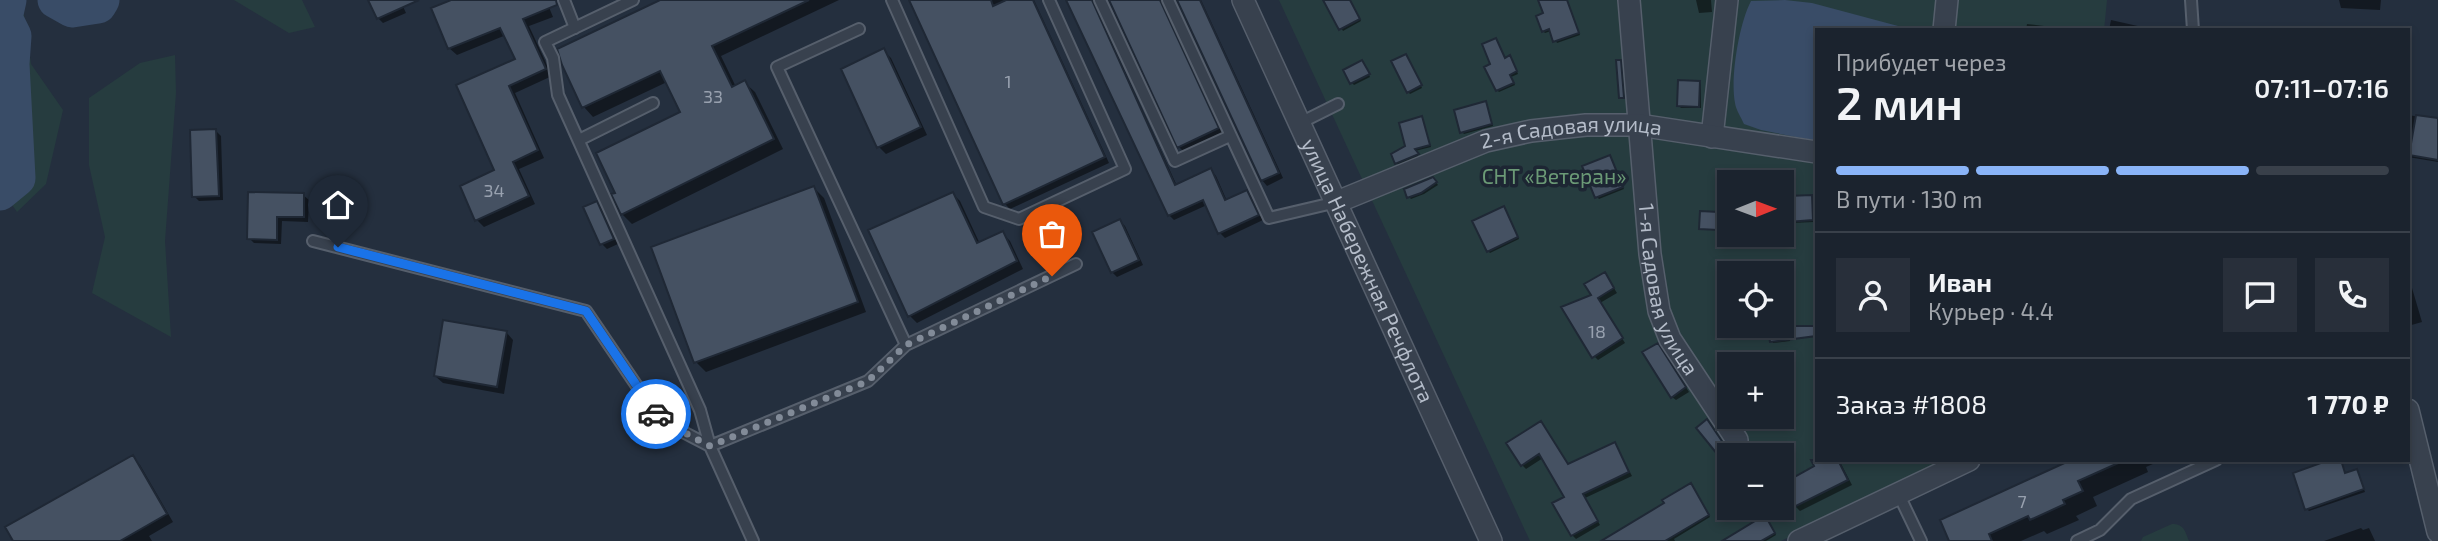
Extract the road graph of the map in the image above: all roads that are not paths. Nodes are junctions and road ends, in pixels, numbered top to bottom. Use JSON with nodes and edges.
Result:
{"nodes":[{"id":1,"x":564,"y":0,"type":"edge"},
{"id":2,"x":633,"y":0,"type":"edge"},
{"id":3,"x":892,"y":0,"type":"edge"},
{"id":4,"x":1049,"y":0,"type":"edge"},
{"id":5,"x":1100,"y":0,"type":"edge"},
{"id":6,"x":1168,"y":0,"type":"edge"},
{"id":7,"x":1243,"y":0,"type":"edge"},
{"id":8,"x":1629,"y":0,"type":"edge"},
{"id":9,"x":1727,"y":0,"type":"edge"},
{"id":10,"x":1947,"y":0,"type":"edge"},
{"id":11,"x":2191,"y":0,"type":"edge"},
{"id":12,"x":575,"y":28,"type":"junction"},
{"id":13,"x":1944,"y":28,"type":"edge"},
{"id":14,"x":2193,"y":28,"type":"edge"},
{"id":15,"x":859,"y":29,"type":"dead end"},
{"id":16,"x":653,"y":103,"type":"dead end"},
{"id":17,"x":1339,"y":104,"type":"dead end"},
{"id":18,"x":1300,"y":123,"type":"junction"},
{"id":19,"x":1639,"y":125,"type":"junction"},
{"id":20,"x":1230,"y":136,"type":"junction"},
{"id":21,"x":1712,"y":137,"type":"junction"},
{"id":22,"x":579,"y":140,"type":"junction"},
{"id":23,"x":1815,"y":152,"type":"edge"},
{"id":24,"x":1336,"y":202,"type":"junction"},
{"id":25,"x":313,"y":241,"type":"dead end"},
{"id":26,"x":1076,"y":264,"type":"dead end"},
{"id":27,"x":906,"y":345,"type":"junction"},
{"id":28,"x":2410,"y":418,"type":"edge"},
{"id":29,"x":1737,"y":440,"type":"dead end"},
{"id":30,"x":710,"y":446,"type":"junction"},
{"id":31,"x":1965,"y":462,"type":"edge"},
{"id":32,"x":2212,"y":462,"type":"edge"},
{"id":33,"x":1898,"y":493,"type":"junction"},
{"id":34,"x":2438,"y":532,"type":"edge"},
{"id":35,"x":1812,"y":538,"type":"edge"},
{"id":36,"x":753,"y":541,"type":"edge"},
{"id":37,"x":1491,"y":541,"type":"edge"},
{"id":38,"x":1921,"y":541,"type":"edge"},
{"id":39,"x":2077,"y":541,"type":"edge"}],
"edges":[{"from":1,"to":12,"type":"lane"},
{"from":2,"to":12,"type":"lane"},
{"from":3,"to":4,"type":"lane"},
{"from":5,"to":20,"type":"lane"},
{"from":6,"to":20,"type":"lane"},
{"from":7,"to":18,"type":"street","name":"улица Набережная Речфлота"},
{"from":8,"to":19,"type":"street","name":"1-я Садовая улица"},
{"from":9,"to":21,"type":"street"},
{"from":10,"to":13,"type":"street"},
{"from":11,"to":14,"type":"lane"},
{"from":12,"to":22,"type":"lane"},
{"from":15,"to":27,"type":"lane"},
{"from":16,"to":22,"type":"lane"},
{"from":17,"to":18,"type":"lane"},
{"from":18,"to":24,"type":"street","name":"улица Набережная Речфлота"},
{"from":19,"to":21,"type":"street","name":"2-я Садовая улица"},
{"from":19,"to":24,"type":"street","name":"2-я Садовая улица"},
{"from":19,"to":29,"type":"street","name":"1-я Садовая улица"},
{"from":20,"to":24,"type":"lane"},
{"from":21,"to":23,"type":"street","name":"2-я Садовая улица"},
{"from":22,"to":30,"type":"lane"},
{"from":24,"to":37,"type":"street","name":"улица Набережная Речфлота"},
{"from":25,"to":30,"type":"lane"},
{"from":26,"to":27,"type":"lane"},
{"from":27,"to":30,"type":"lane"},
{"from":28,"to":34,"type":"street"},
{"from":30,"to":36,"type":"lane"},
{"from":31,"to":33,"type":"street"},
{"from":32,"to":39,"type":"lane"},
{"from":33,"to":35,"type":"street"},
{"from":33,"to":38,"type":"lane"}]}
